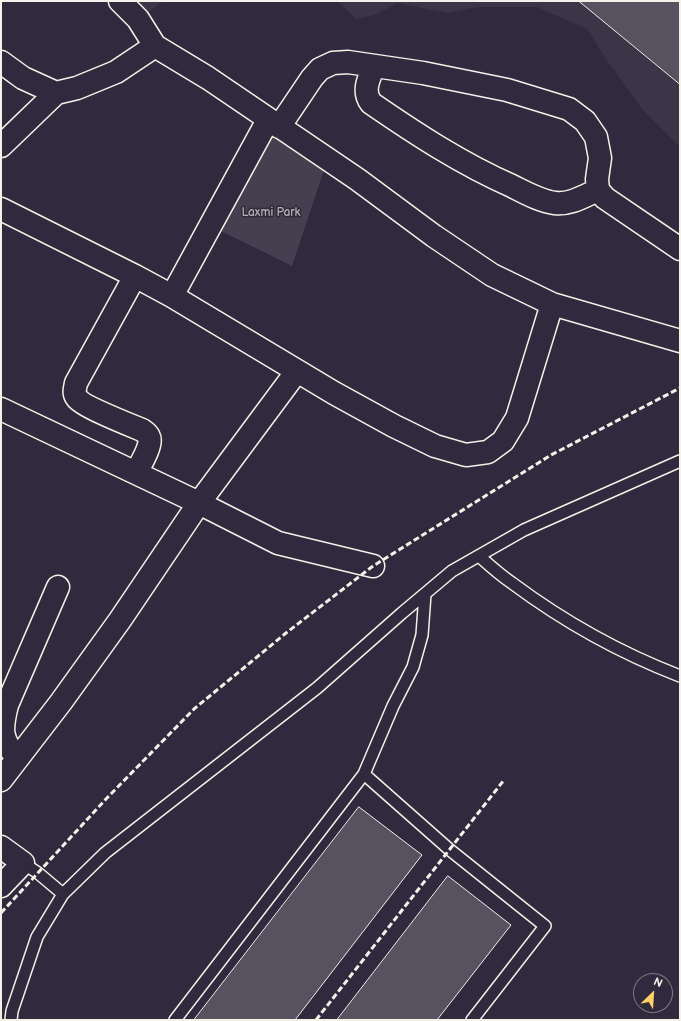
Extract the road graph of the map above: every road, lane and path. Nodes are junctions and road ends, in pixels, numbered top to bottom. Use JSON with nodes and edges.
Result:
{"nodes":[{"id":1,"x":120,"y":1,"type":"edge"},
{"id":2,"x":155,"y":46,"type":"junction"},
{"id":3,"x":1,"y":62,"type":"edge"},
{"id":4,"x":374,"y":66,"type":"junction"},
{"id":5,"x":56,"y":93,"type":"junction"},
{"id":6,"x":274,"y":123,"type":"junction"},
{"id":7,"x":1,"y":146,"type":"edge"},
{"id":8,"x":598,"y":190,"type":"junction"},
{"id":9,"x":1,"y":209,"type":"edge"},
{"id":10,"x":680,"y":249,"type":"edge"},
{"id":11,"x":136,"y":276,"type":"junction"},
{"id":12,"x":172,"y":296,"type":"junction"},
{"id":13,"x":552,"y":304,"type":"junction"},
{"id":14,"x":680,"y":341,"type":"edge"},
{"id":15,"x":297,"y":371,"type":"junction"},
{"id":16,"x":1,"y":409,"type":"edge"},
{"id":17,"x":680,"y":461,"type":"edge"},
{"id":18,"x":136,"y":473,"type":"junction"},
{"id":19,"x":199,"y":503,"type":"junction"},
{"id":20,"x":478,"y":556,"type":"junction"},
{"id":21,"x":373,"y":566,"type":"dead end"},
{"id":22,"x":58,"y":587,"type":"dead end"},
{"id":23,"x":425,"y":594,"type":"junction"},
{"id":24,"x":680,"y":676,"type":"edge"},
{"id":25,"x":18,"y":758,"type":"junction"},
{"id":26,"x":364,"y":774,"type":"junction"},
{"id":27,"x":1,"y":780,"type":"edge"},
{"id":28,"x":1,"y":847,"type":"edge"},
{"id":29,"x":23,"y":863,"type":"junction"},
{"id":30,"x":1,"y":886,"type":"edge"},
{"id":31,"x":62,"y":894,"type":"junction"},
{"id":32,"x":10,"y":1020,"type":"edge"},
{"id":33,"x":175,"y":1020,"type":"edge"},
{"id":34,"x":472,"y":1020,"type":"edge"}],
"edges":[{"from":1,"to":2,"type":"street"},
{"from":2,"to":5,"type":"street"},
{"from":2,"to":6,"type":"street"},
{"from":3,"to":5,"type":"street"},
{"from":4,"to":6,"type":"street"},
{"from":4,"to":8,"type":"street"},
{"from":4,"to":8,"type":"street"},
{"from":5,"to":7,"type":"street"},
{"from":6,"to":12,"type":"street"},
{"from":6,"to":13,"type":"street"},
{"from":8,"to":10,"type":"street"},
{"from":9,"to":11,"type":"street"},
{"from":11,"to":12,"type":"street"},
{"from":11,"to":18,"type":"street"},
{"from":12,"to":15,"type":"street"},
{"from":13,"to":14,"type":"street"},
{"from":13,"to":15,"type":"street"},
{"from":15,"to":19,"type":"street"},
{"from":16,"to":18,"type":"street"},
{"from":17,"to":20,"type":"lane"},
{"from":18,"to":19,"type":"street"},
{"from":19,"to":21,"type":"street"},
{"from":19,"to":25,"type":"street"},
{"from":20,"to":23,"type":"lane"},
{"from":20,"to":24,"type":"lane"},
{"from":22,"to":25,"type":"street"},
{"from":23,"to":26,"type":"lane"},
{"from":23,"to":31,"type":"lane"},
{"from":25,"to":27,"type":"street"},
{"from":26,"to":33,"type":"lane"},
{"from":26,"to":34,"type":"lane"},
{"from":28,"to":29,"type":"street"},
{"from":29,"to":30,"type":"street"},
{"from":29,"to":31,"type":"lane"},
{"from":31,"to":32,"type":"lane"}]}
